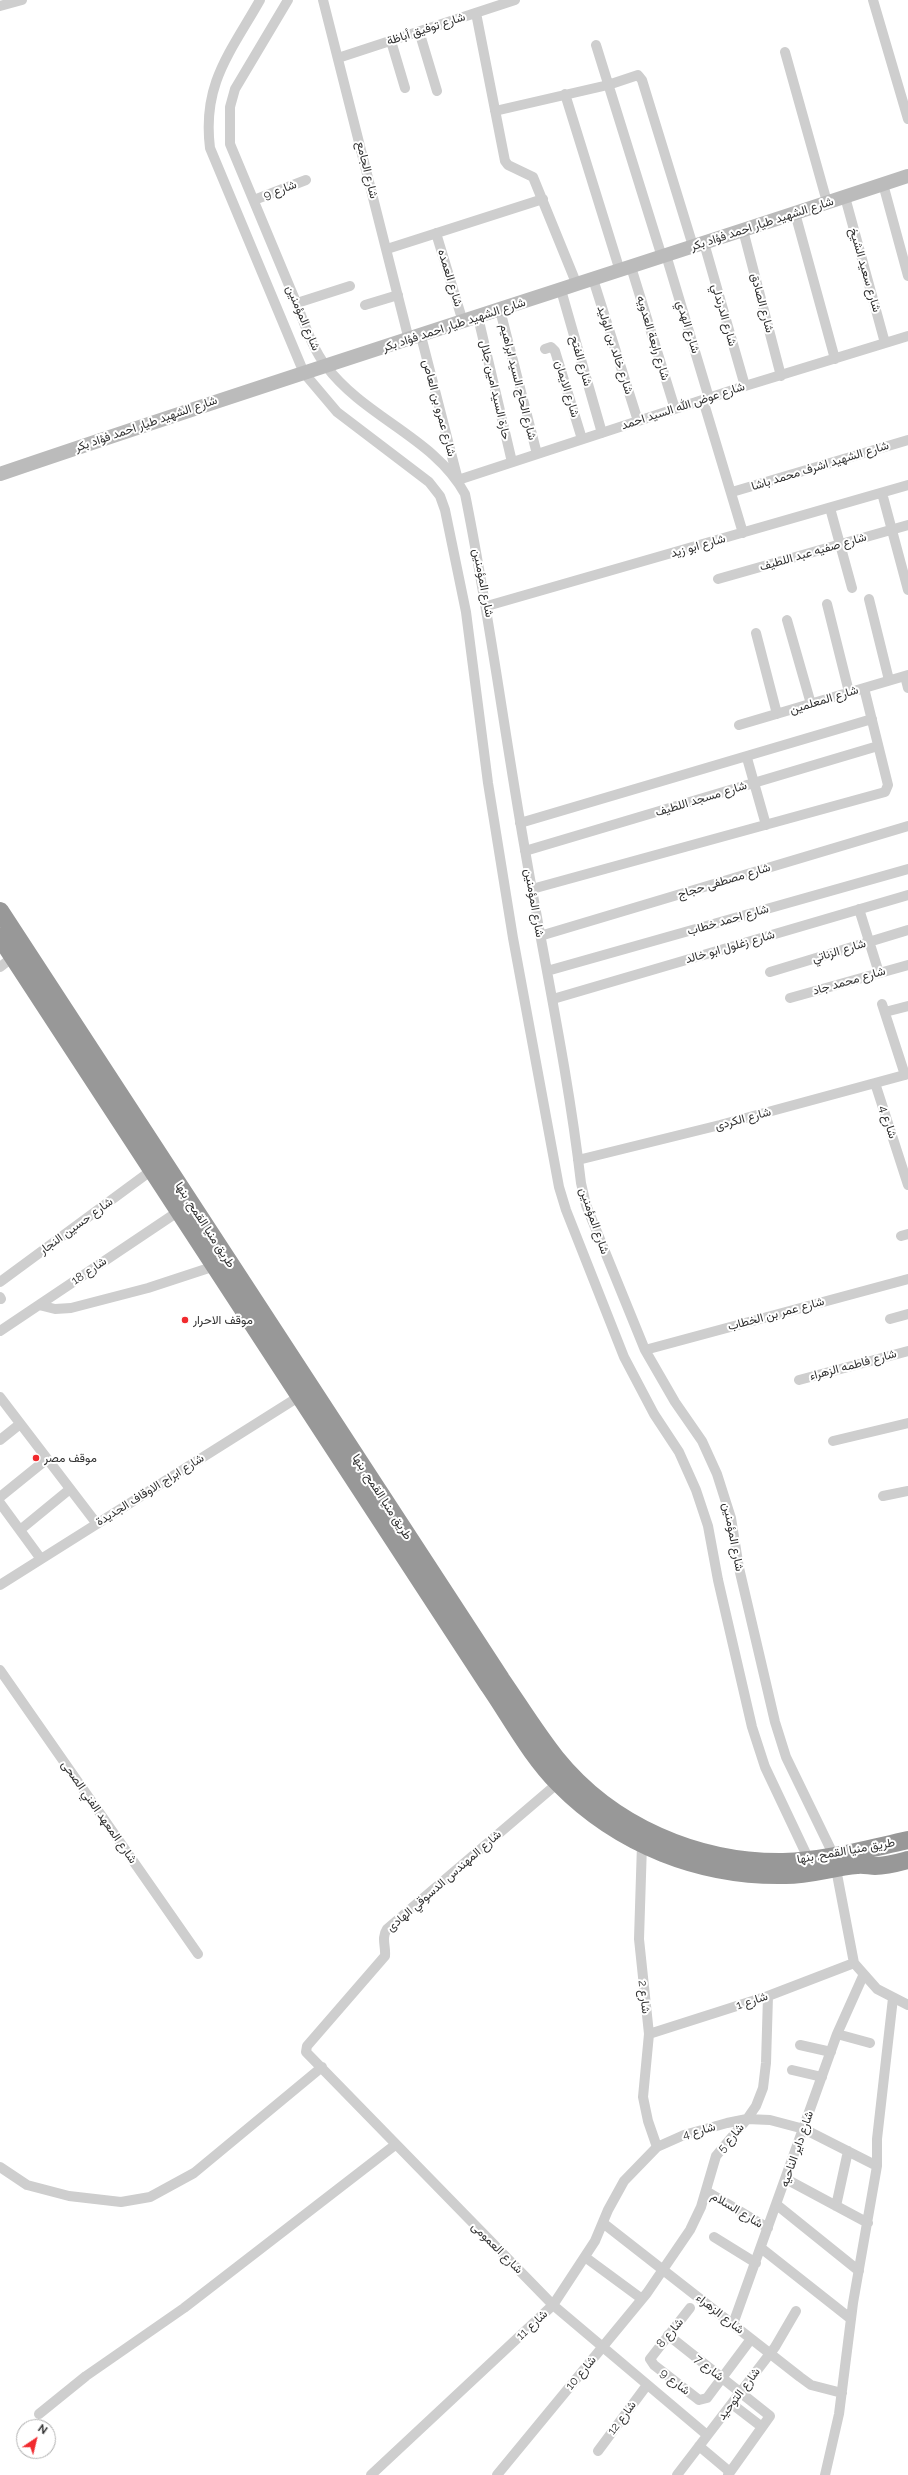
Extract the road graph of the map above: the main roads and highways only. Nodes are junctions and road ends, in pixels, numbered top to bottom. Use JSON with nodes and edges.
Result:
{"nodes":[{"id":1,"x":0,"y":911,"type":"edge"},
{"id":2,"x":0,"y":937,"type":"edge"},
{"id":3,"x":6,"y":962,"type":"edge"},
{"id":4,"x":460,"y":1628,"type":"junction"},
{"id":5,"x":908,"y":1840,"type":"edge"},
{"id":6,"x":908,"y":1852,"type":"edge"},
{"id":7,"x":908,"y":1860,"type":"edge"},
{"id":8,"x":835,"y":1862,"type":"junction"},
{"id":9,"x":858,"y":1864,"type":"junction"}],
"edges":[{"from":1,"to":4,"type":"highway","name":"طريق منيا القمح, بنها"},
{"from":2,"to":3,"type":"highway","name":"طريق منيا القمح, بنها"},
{"from":3,"to":4,"type":"highway","name":"طريق منيا القمح, بنها"},
{"from":4,"to":8,"type":"highway","name":"طريق منيا القمح, بنها"},
{"from":4,"to":8,"type":"highway","name":"طريق منيا القمح, بنها"},
{"from":5,"to":8,"type":"highway","name":"طريق منيا القمح, بنها"},
{"from":6,"to":9,"type":"highway"},
{"from":7,"to":9,"type":"highway","name":"طريق منيا القمح, بنها"},
{"from":8,"to":9,"type":"highway","name":"طريق منيا القمح, بنها"}]}
